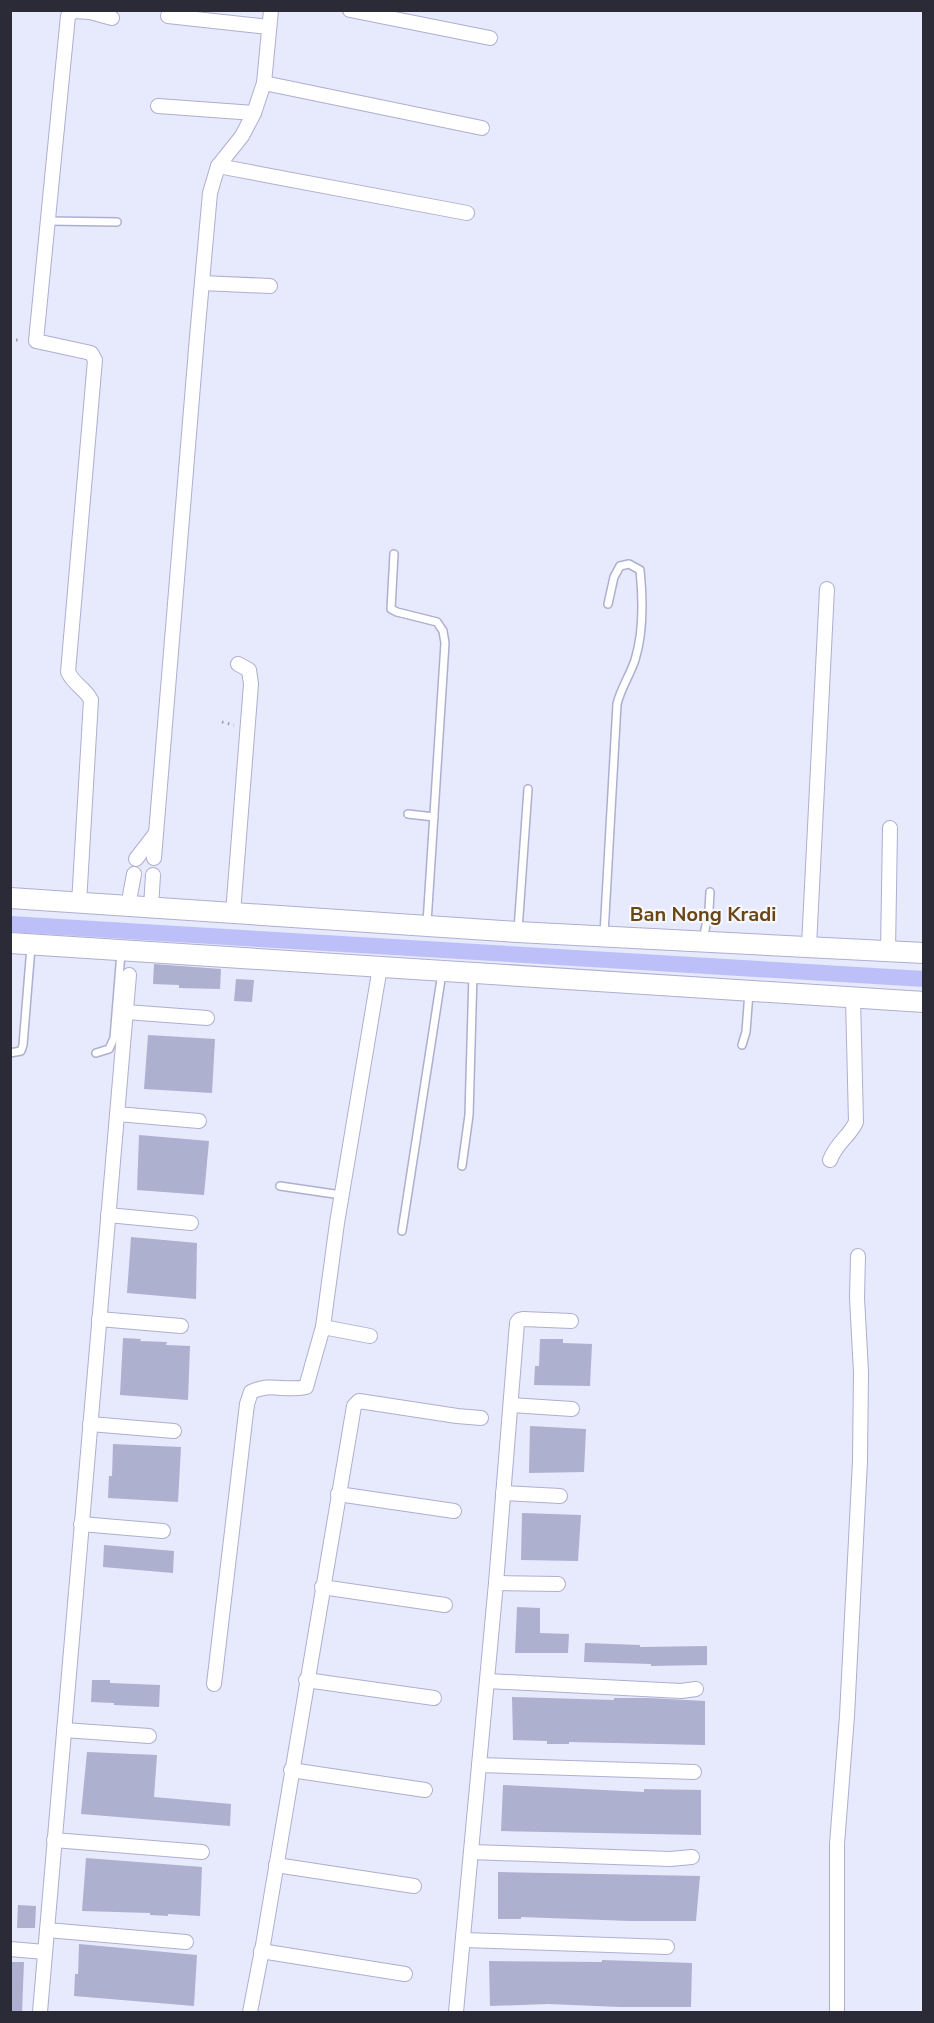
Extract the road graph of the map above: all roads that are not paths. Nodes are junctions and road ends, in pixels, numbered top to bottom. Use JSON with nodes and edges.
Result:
{"nodes":[{"id":1,"x":271,"y":10,"type":"edge"},
{"id":2,"x":350,"y":10,"type":"edge"},
{"id":3,"x":168,"y":16,"type":"dead end"},
{"id":4,"x":112,"y":18,"type":"dead end"},
{"id":5,"x":269,"y":27,"type":"junction"},
{"id":6,"x":490,"y":38,"type":"dead end"},
{"id":7,"x":264,"y":83,"type":"junction"},
{"id":8,"x":158,"y":106,"type":"dead end"},
{"id":9,"x":254,"y":113,"type":"junction"},
{"id":10,"x":482,"y":128,"type":"dead end"},
{"id":11,"x":218,"y":166,"type":"junction"},
{"id":12,"x":467,"y":213,"type":"dead end"},
{"id":13,"x":49,"y":221,"type":"junction"},
{"id":14,"x":117,"y":222,"type":"dead end"},
{"id":15,"x":202,"y":283,"type":"junction"},
{"id":16,"x":270,"y":286,"type":"dead end"},
{"id":17,"x":394,"y":554,"type":"dead end"},
{"id":18,"x":827,"y":589,"type":"dead end"},
{"id":19,"x":609,"y":604,"type":"dead end"},
{"id":20,"x":238,"y":664,"type":"dead end"},
{"id":21,"x":528,"y":789,"type":"dead end"},
{"id":22,"x":408,"y":814,"type":"dead end"},
{"id":23,"x":434,"y":817,"type":"junction"},
{"id":24,"x":890,"y":828,"type":"dead end"},
{"id":25,"x":156,"y":833,"type":"junction"},
{"id":26,"x":154,"y":858,"type":"dead end"},
{"id":27,"x":136,"y":859,"type":"dead end"},
{"id":28,"x":134,"y":874,"type":"dead end"},
{"id":29,"x":153,"y":875,"type":"dead end"},
{"id":30,"x":710,"y":892,"type":"dead end"},
{"id":31,"x":10,"y":898,"type":"edge"},
{"id":32,"x":79,"y":903,"type":"junction"},
{"id":33,"x":128,"y":906,"type":"junction"},
{"id":34,"x":151,"y":907,"type":"junction"},
{"id":35,"x":233,"y":913,"type":"junction"},
{"id":36,"x":426,"y":926,"type":"junction"},
{"id":37,"x":517,"y":932,"type":"junction"},
{"id":38,"x":603,"y":936,"type":"junction"},
{"id":39,"x":703,"y":940,"type":"junction"},
{"id":40,"x":10,"y":943,"type":"edge"},
{"id":41,"x":31,"y":944,"type":"junction"},
{"id":42,"x":809,"y":946,"type":"junction"},
{"id":43,"x":122,"y":950,"type":"junction"},
{"id":44,"x":888,"y":951,"type":"junction"},
{"id":45,"x":924,"y":953,"type":"edge"},
{"id":46,"x":380,"y":967,"type":"junction"},
{"id":47,"x":442,"y":972,"type":"junction"},
{"id":48,"x":473,"y":973,"type":"junction"},
{"id":49,"x":129,"y":975,"type":"dead end"},
{"id":50,"x":749,"y":991,"type":"junction"},
{"id":51,"x":853,"y":998,"type":"junction"},
{"id":52,"x":924,"y":1002,"type":"edge"},
{"id":53,"x":126,"y":1012,"type":"junction"},
{"id":54,"x":207,"y":1018,"type":"dead end"},
{"id":55,"x":741,"y":1045,"type":"dead end"},
{"id":56,"x":10,"y":1053,"type":"edge"},
{"id":57,"x":96,"y":1053,"type":"dead end"},
{"id":58,"x":117,"y":1114,"type":"junction"},
{"id":59,"x":199,"y":1121,"type":"dead end"},
{"id":60,"x":830,"y":1160,"type":"dead end"},
{"id":61,"x":462,"y":1166,"type":"dead end"},
{"id":62,"x":280,"y":1186,"type":"dead end"},
{"id":63,"x":341,"y":1194,"type":"junction"},
{"id":64,"x":108,"y":1215,"type":"junction"},
{"id":65,"x":190,"y":1223,"type":"dead end"},
{"id":66,"x":402,"y":1231,"type":"dead end"},
{"id":67,"x":858,"y":1256,"type":"dead end"},
{"id":68,"x":99,"y":1319,"type":"junction"},
{"id":69,"x":571,"y":1321,"type":"dead end"},
{"id":70,"x":181,"y":1326,"type":"dead end"},
{"id":71,"x":323,"y":1327,"type":"junction"},
{"id":72,"x":370,"y":1336,"type":"dead end"},
{"id":73,"x":511,"y":1405,"type":"junction"},
{"id":74,"x":572,"y":1409,"type":"dead end"},
{"id":75,"x":481,"y":1418,"type":"dead end"},
{"id":76,"x":90,"y":1424,"type":"junction"},
{"id":77,"x":174,"y":1431,"type":"dead end"},
{"id":78,"x":503,"y":1493,"type":"junction"},
{"id":79,"x":338,"y":1494,"type":"junction"},
{"id":80,"x":560,"y":1496,"type":"dead end"},
{"id":81,"x":454,"y":1510,"type":"dead end"},
{"id":82,"x":81,"y":1524,"type":"junction"},
{"id":83,"x":163,"y":1532,"type":"dead end"},
{"id":84,"x":496,"y":1583,"type":"junction"},
{"id":85,"x":558,"y":1584,"type":"dead end"},
{"id":86,"x":322,"y":1587,"type":"junction"},
{"id":87,"x":445,"y":1605,"type":"dead end"},
{"id":88,"x":306,"y":1680,"type":"junction"},
{"id":89,"x":487,"y":1681,"type":"junction"},
{"id":90,"x":214,"y":1684,"type":"dead end"},
{"id":91,"x":696,"y":1689,"type":"dead end"},
{"id":92,"x":434,"y":1698,"type":"dead end"},
{"id":93,"x":64,"y":1730,"type":"junction"},
{"id":94,"x":149,"y":1736,"type":"dead end"},
{"id":95,"x":479,"y":1765,"type":"junction"},
{"id":96,"x":291,"y":1770,"type":"junction"},
{"id":97,"x":694,"y":1772,"type":"dead end"},
{"id":98,"x":425,"y":1790,"type":"dead end"},
{"id":99,"x":54,"y":1840,"type":"junction"},
{"id":100,"x":202,"y":1852,"type":"dead end"},
{"id":101,"x":471,"y":1852,"type":"junction"},
{"id":102,"x":692,"y":1857,"type":"dead end"},
{"id":103,"x":276,"y":1864,"type":"junction"},
{"id":104,"x":414,"y":1886,"type":"dead end"},
{"id":105,"x":47,"y":1930,"type":"junction"},
{"id":106,"x":463,"y":1940,"type":"junction"},
{"id":107,"x":186,"y":1942,"type":"dead end"},
{"id":108,"x":667,"y":1947,"type":"dead end"},
{"id":109,"x":10,"y":1949,"type":"edge"},
{"id":110,"x":261,"y":1951,"type":"junction"},
{"id":111,"x":45,"y":1952,"type":"junction"},
{"id":112,"x":405,"y":1974,"type":"dead end"},
{"id":113,"x":40,"y":2013,"type":"edge"},
{"id":114,"x":250,"y":2013,"type":"edge"},
{"id":115,"x":456,"y":2013,"type":"edge"},
{"id":116,"x":837,"y":2013,"type":"edge"}],
"edges":[{"from":1,"to":5,"type":"street"},
{"from":2,"to":6,"type":"street"},
{"from":3,"to":5,"type":"street"},
{"from":4,"to":13,"type":"street"},
{"from":5,"to":7,"type":"street"},
{"from":7,"to":9,"type":"street"},
{"from":7,"to":10,"type":"street"},
{"from":8,"to":9,"type":"street"},
{"from":9,"to":11,"type":"street"},
{"from":11,"to":12,"type":"street"},
{"from":11,"to":15,"type":"street"},
{"from":13,"to":14,"type":"lane"},
{"from":13,"to":32,"type":"street"},
{"from":15,"to":16,"type":"street"},
{"from":15,"to":25,"type":"street"},
{"from":17,"to":23,"type":"lane"},
{"from":18,"to":42,"type":"street"},
{"from":19,"to":38,"type":"lane"},
{"from":20,"to":35,"type":"street"},
{"from":21,"to":37,"type":"lane"},
{"from":22,"to":23,"type":"lane"},
{"from":23,"to":36,"type":"lane"},
{"from":24,"to":44,"type":"street"},
{"from":25,"to":26,"type":"street"},
{"from":25,"to":27,"type":"street"},
{"from":28,"to":33,"type":"street"},
{"from":29,"to":34,"type":"street"},
{"from":30,"to":39,"type":"lane"},
{"from":31,"to":32,"type":"street"},
{"from":32,"to":33,"type":"street"},
{"from":33,"to":34,"type":"street"},
{"from":34,"to":35,"type":"street"},
{"from":35,"to":36,"type":"street"},
{"from":36,"to":37,"type":"street"},
{"from":37,"to":38,"type":"street"},
{"from":38,"to":39,"type":"street"},
{"from":39,"to":42,"type":"street"},
{"from":40,"to":41,"type":"street"},
{"from":41,"to":43,"type":"street"},
{"from":41,"to":56,"type":"lane"},
{"from":42,"to":44,"type":"street"},
{"from":43,"to":46,"type":"street"},
{"from":43,"to":57,"type":"lane"},
{"from":44,"to":45,"type":"street"},
{"from":46,"to":47,"type":"street"},
{"from":46,"to":63,"type":"street"},
{"from":47,"to":48,"type":"street"},
{"from":47,"to":66,"type":"lane"},
{"from":48,"to":50,"type":"street"},
{"from":48,"to":61,"type":"lane"},
{"from":49,"to":53,"type":"street"},
{"from":50,"to":51,"type":"street"},
{"from":50,"to":55,"type":"lane"},
{"from":51,"to":52,"type":"street"},
{"from":51,"to":60,"type":"street"},
{"from":53,"to":54,"type":"street"},
{"from":53,"to":58,"type":"street"},
{"from":58,"to":59,"type":"street"},
{"from":58,"to":64,"type":"street"},
{"from":62,"to":63,"type":"lane"},
{"from":63,"to":71,"type":"street"},
{"from":64,"to":65,"type":"street"},
{"from":64,"to":68,"type":"street"},
{"from":67,"to":116,"type":"street"},
{"from":68,"to":70,"type":"street"},
{"from":68,"to":76,"type":"street"},
{"from":69,"to":73,"type":"street"},
{"from":71,"to":72,"type":"street"},
{"from":71,"to":90,"type":"street"},
{"from":73,"to":74,"type":"street"},
{"from":73,"to":78,"type":"street"},
{"from":75,"to":79,"type":"street"},
{"from":76,"to":77,"type":"street"},
{"from":76,"to":82,"type":"street"},
{"from":78,"to":80,"type":"street"},
{"from":78,"to":84,"type":"street"},
{"from":79,"to":81,"type":"street"},
{"from":79,"to":86,"type":"street"},
{"from":82,"to":83,"type":"street"},
{"from":82,"to":93,"type":"street"},
{"from":84,"to":85,"type":"street"},
{"from":84,"to":89,"type":"street"},
{"from":86,"to":87,"type":"street"},
{"from":86,"to":88,"type":"street"},
{"from":88,"to":92,"type":"street"},
{"from":88,"to":96,"type":"street"},
{"from":89,"to":91,"type":"street"},
{"from":89,"to":95,"type":"street"},
{"from":93,"to":94,"type":"street"},
{"from":93,"to":99,"type":"street"},
{"from":95,"to":97,"type":"street"},
{"from":95,"to":101,"type":"street"},
{"from":96,"to":98,"type":"street"},
{"from":96,"to":103,"type":"street"},
{"from":99,"to":100,"type":"street"},
{"from":99,"to":105,"type":"street"},
{"from":101,"to":102,"type":"street"},
{"from":101,"to":106,"type":"street"},
{"from":103,"to":104,"type":"street"},
{"from":103,"to":110,"type":"street"},
{"from":105,"to":107,"type":"street"},
{"from":105,"to":111,"type":"street"},
{"from":106,"to":108,"type":"street"},
{"from":106,"to":115,"type":"street"},
{"from":109,"to":111,"type":"street"},
{"from":110,"to":112,"type":"street"},
{"from":110,"to":114,"type":"street"},
{"from":111,"to":113,"type":"street"}]}
